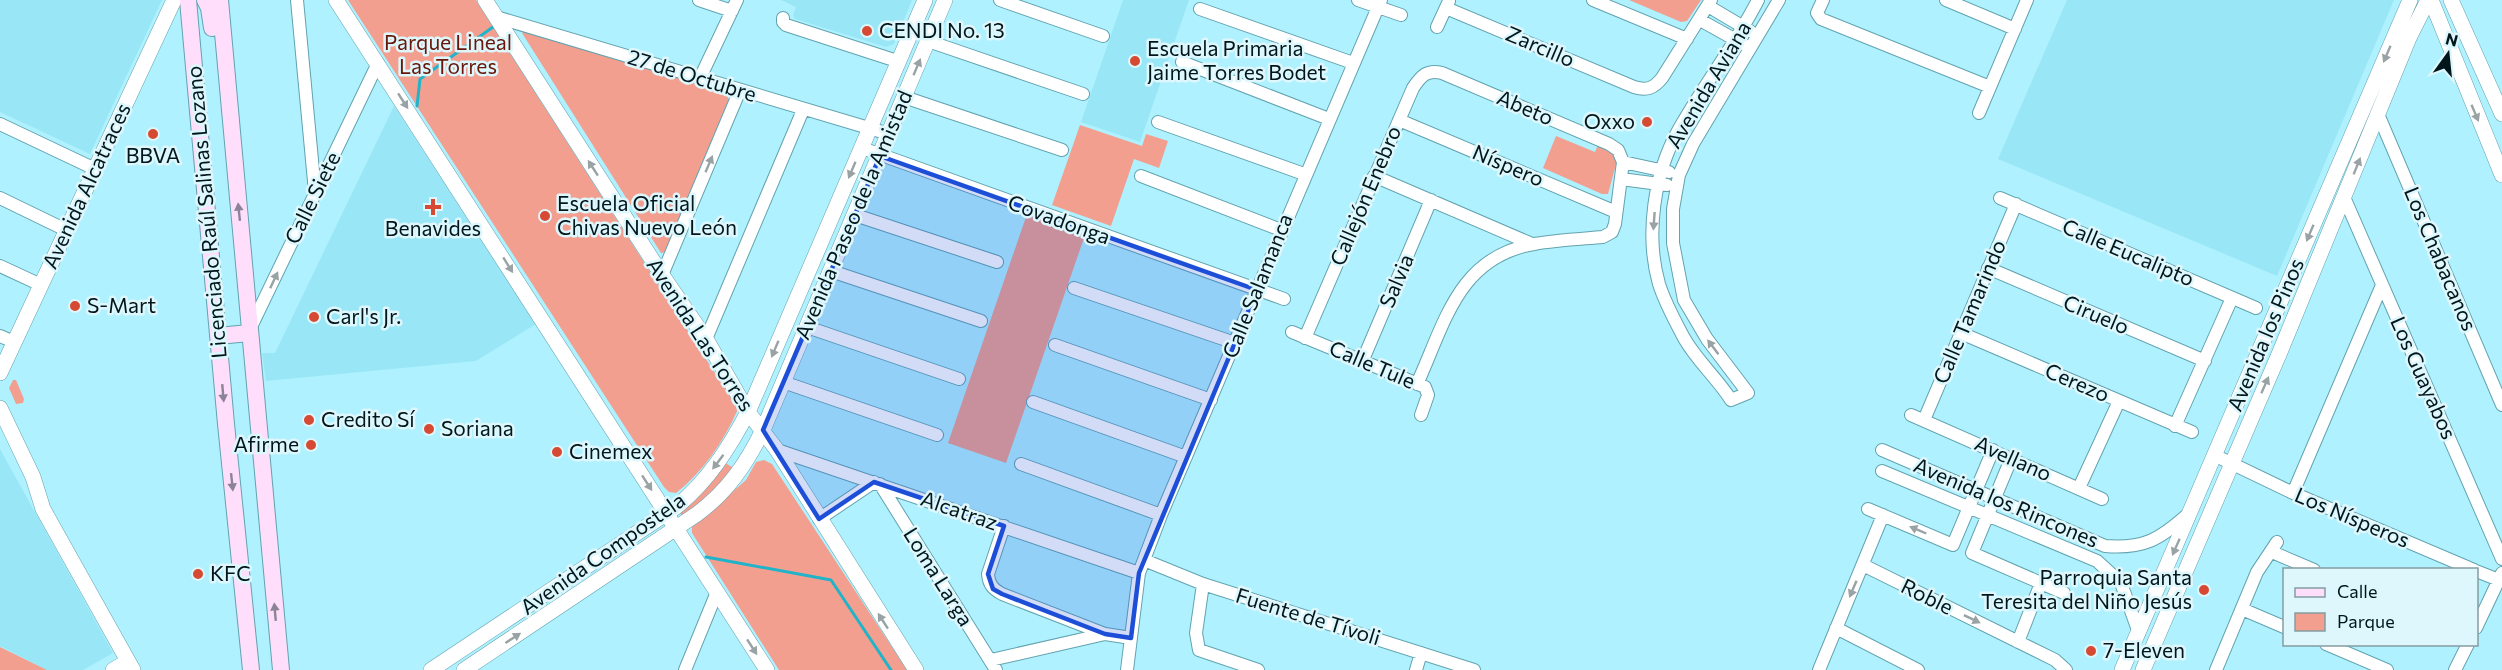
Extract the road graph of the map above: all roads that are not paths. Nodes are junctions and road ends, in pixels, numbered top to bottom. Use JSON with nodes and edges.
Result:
{"nodes":[{"id":1,"x":174,"y":0,"type":"edge"},
{"id":2,"x":188,"y":0,"type":"edge"},
{"id":3,"x":205,"y":0,"type":"edge"},
{"id":4,"x":220,"y":0,"type":"edge"},
{"id":5,"x":297,"y":0,"type":"edge"},
{"id":6,"x":336,"y":0,"type":"edge"},
{"id":7,"x":486,"y":0,"type":"edge"},
{"id":8,"x":699,"y":0,"type":"edge"},
{"id":9,"x":925,"y":0,"type":"edge"},
{"id":10,"x":945,"y":0,"type":"edge"},
{"id":11,"x":1000,"y":0,"type":"edge"},
{"id":12,"x":1358,"y":0,"type":"edge"},
{"id":13,"x":1593,"y":0,"type":"edge"},
{"id":14,"x":1758,"y":0,"type":"edge"},
{"id":15,"x":1779,"y":0,"type":"edge"},
{"id":16,"x":1823,"y":0,"type":"edge"},
{"id":17,"x":1946,"y":0,"type":"edge"},
{"id":18,"x":2027,"y":0,"type":"edge"},
{"id":19,"x":2410,"y":0,"type":"edge"},
{"id":20,"x":2429,"y":0,"type":"edge"},
{"id":21,"x":2451,"y":0,"type":"edge"},
{"id":22,"x":1379,"y":3,"type":"edge"},
{"id":23,"x":1709,"y":3,"type":"edge"},
{"id":24,"x":1448,"y":4,"type":"edge"},
{"id":25,"x":734,"y":5,"type":"edge"},
{"id":26,"x":1200,"y":9,"type":"dead end"},
{"id":27,"x":1401,"y":15,"type":"dead end"},
{"id":28,"x":496,"y":17,"type":"junction"},
{"id":29,"x":783,"y":18,"type":"dead end"},
{"id":30,"x":1700,"y":20,"type":"junction"},
{"id":31,"x":1437,"y":27,"type":"dead end"},
{"id":32,"x":1744,"y":28,"type":"junction"},
{"id":33,"x":2015,"y":29,"type":"junction"},
{"id":34,"x":1103,"y":36,"type":"dead end"},
{"id":35,"x":1759,"y":36,"type":"junction"},
{"id":36,"x":1687,"y":39,"type":"junction"},
{"id":37,"x":1736,"y":40,"type":"junction"},
{"id":38,"x":928,"y":41,"type":"junction"},
{"id":39,"x":1751,"y":49,"type":"junction"},
{"id":40,"x":224,"y":58,"type":"junction"},
{"id":41,"x":897,"y":61,"type":"junction"},
{"id":42,"x":1182,"y":62,"type":"dead end"},
{"id":43,"x":378,"y":63,"type":"junction"},
{"id":44,"x":1353,"y":63,"type":"junction"},
{"id":45,"x":1442,"y":73,"type":"joint"},
{"id":46,"x":700,"y":78,"type":"junction"},
{"id":47,"x":1990,"y":87,"type":"junction"},
{"id":48,"x":740,"y":90,"type":"junction"},
{"id":49,"x":1083,"y":94,"type":"dead end"},
{"id":50,"x":904,"y":97,"type":"junction"},
{"id":51,"x":803,"y":110,"type":"junction"},
{"id":52,"x":1979,"y":113,"type":"dead end"},
{"id":53,"x":2379,"y":114,"type":"junction"},
{"id":54,"x":2502,"y":114,"type":"edge"},
{"id":55,"x":1329,"y":119,"type":"junction"},
{"id":56,"x":1399,"y":120,"type":"junction"},
{"id":57,"x":1158,"y":122,"type":"dead end"},
{"id":58,"x":0,"y":124,"type":"edge"},
{"id":59,"x":870,"y":129,"type":"junction"},
{"id":60,"x":889,"y":134,"type":"junction"},
{"id":61,"x":861,"y":148,"type":"junction"},
{"id":62,"x":1062,"y":150,"type":"dead end"},
{"id":63,"x":880,"y":156,"type":"junction"},
{"id":64,"x":1623,"y":162,"type":"junction"},
{"id":65,"x":95,"y":169,"type":"junction"},
{"id":66,"x":1663,"y":171,"type":"junction"},
{"id":67,"x":1305,"y":174,"type":"junction"},
{"id":68,"x":2502,"y":175,"type":"edge"},
{"id":69,"x":1141,"y":176,"type":"dead end"},
{"id":70,"x":1374,"y":176,"type":"junction"},
{"id":71,"x":1621,"y":179,"type":"junction"},
{"id":72,"x":1678,"y":180,"type":"junction"},
{"id":73,"x":1659,"y":184,"type":"junction"},
{"id":74,"x":315,"y":192,"type":"junction"},
{"id":75,"x":2344,"y":197,"type":"junction"},
{"id":76,"x":0,"y":198,"type":"edge"},
{"id":77,"x":2000,"y":198,"type":"dead end"},
{"id":78,"x":1431,"y":200,"type":"junction"},
{"id":79,"x":2016,"y":204,"type":"junction"},
{"id":80,"x":1616,"y":212,"type":"junction"},
{"id":81,"x":855,"y":214,"type":"junction"},
{"id":82,"x":66,"y":230,"type":"junction"},
{"id":83,"x":1281,"y":230,"type":"junction"},
{"id":84,"x":1532,"y":244,"type":"junction"},
{"id":85,"x":997,"y":262,"type":"dead end"},
{"id":86,"x":0,"y":266,"type":"edge"},
{"id":87,"x":1988,"y":268,"type":"junction"},
{"id":88,"x":831,"y":271,"type":"junction"},
{"id":89,"x":662,"y":275,"type":"junction"},
{"id":90,"x":41,"y":285,"type":"junction"},
{"id":91,"x":2382,"y":285,"type":"junction"},
{"id":92,"x":1074,"y":288,"type":"dead end"},
{"id":93,"x":1257,"y":290,"type":"junction"},
{"id":94,"x":2232,"y":298,"type":"junction"},
{"id":95,"x":1284,"y":299,"type":"dead end"},
{"id":96,"x":2256,"y":308,"type":"dead end"},
{"id":97,"x":981,"y":321,"type":"dead end"},
{"id":98,"x":807,"y":327,"type":"junction"},
{"id":99,"x":1292,"y":332,"type":"dead end"},
{"id":100,"x":249,"y":333,"type":"junction"},
{"id":101,"x":1961,"y":333,"type":"junction"},
{"id":102,"x":218,"y":336,"type":"junction"},
{"id":103,"x":1305,"y":338,"type":"junction"},
{"id":104,"x":7,"y":339,"type":"edge"},
{"id":105,"x":706,"y":339,"type":"junction"},
{"id":106,"x":1235,"y":343,"type":"junction"},
{"id":107,"x":1054,"y":345,"type":"dead end"},
{"id":108,"x":2205,"y":361,"type":"junction"},
{"id":109,"x":1362,"y":362,"type":"junction"},
{"id":110,"x":0,"y":373,"type":"edge"},
{"id":111,"x":958,"y":379,"type":"dead end"},
{"id":112,"x":783,"y":381,"type":"junction"},
{"id":113,"x":1417,"y":384,"type":"junction"},
{"id":114,"x":1211,"y":400,"type":"junction"},
{"id":115,"x":2119,"y":401,"type":"junction"},
{"id":116,"x":1033,"y":402,"type":"dead end"},
{"id":117,"x":2502,"y":405,"type":"edge"},
{"id":118,"x":0,"y":409,"type":"edge"},
{"id":119,"x":748,"y":412,"type":"junction"},
{"id":120,"x":1421,"y":415,"type":"dead end"},
{"id":121,"x":1911,"y":415,"type":"dead end"},
{"id":122,"x":1924,"y":420,"type":"junction"},
{"id":123,"x":2175,"y":426,"type":"junction"},
{"id":124,"x":4,"y":430,"type":"edge"},
{"id":125,"x":763,"y":430,"type":"junction"},
{"id":126,"x":2192,"y":432,"type":"dead end"},
{"id":127,"x":937,"y":435,"type":"dead end"},
{"id":128,"x":2221,"y":439,"type":"junction"},
{"id":129,"x":2238,"y":447,"type":"junction"},
{"id":130,"x":777,"y":450,"type":"junction"},
{"id":131,"x":1882,"y":450,"type":"dead end"},
{"id":132,"x":1993,"y":450,"type":"junction"},
{"id":133,"x":2214,"y":455,"type":"junction"},
{"id":134,"x":1186,"y":457,"type":"junction"},
{"id":135,"x":2011,"y":459,"type":"junction"},
{"id":136,"x":1022,"y":464,"type":"dead end"},
{"id":137,"x":2231,"y":464,"type":"junction"},
{"id":138,"x":1882,"y":471,"type":"dead end"},
{"id":139,"x":877,"y":483,"type":"junction"},
{"id":140,"x":2079,"y":488,"type":"junction"},
{"id":141,"x":1976,"y":491,"type":"junction"},
{"id":142,"x":2293,"y":493,"type":"junction"},
{"id":143,"x":1994,"y":498,"type":"junction"},
{"id":144,"x":2102,"y":499,"type":"dead end"},
{"id":145,"x":1969,"y":507,"type":"junction"},
{"id":146,"x":1868,"y":509,"type":"dead end"},
{"id":147,"x":2193,"y":510,"type":"junction"},
{"id":148,"x":666,"y":514,"type":"junction"},
{"id":149,"x":1988,"y":514,"type":"junction"},
{"id":150,"x":1161,"y":515,"type":"junction"},
{"id":151,"x":1883,"y":515,"type":"junction"},
{"id":152,"x":819,"y":519,"type":"junction"},
{"id":153,"x":1004,"y":526,"type":"junction"},
{"id":154,"x":676,"y":528,"type":"junction"},
{"id":155,"x":2105,"y":546,"type":"junction"},
{"id":156,"x":2502,"y":559,"type":"edge"},
{"id":157,"x":1144,"y":560,"type":"junction"},
{"id":158,"x":2097,"y":561,"type":"junction"},
{"id":159,"x":1863,"y":565,"type":"junction"},
{"id":160,"x":2311,"y":568,"type":"edge"},
{"id":161,"x":2470,"y":568,"type":"edge"},
{"id":162,"x":2478,"y":571,"type":"edge"},
{"id":163,"x":1139,"y":573,"type":"junction"},
{"id":164,"x":2500,"y":576,"type":"edge"},
{"id":165,"x":2040,"y":583,"type":"junction"},
{"id":166,"x":1203,"y":584,"type":"junction"},
{"id":167,"x":717,"y":592,"type":"junction"},
{"id":168,"x":2064,"y":593,"type":"dead end"},
{"id":169,"x":2242,"y":609,"type":"junction"},
{"id":170,"x":522,"y":610,"type":"junction"},
{"id":171,"x":2478,"y":624,"type":"edge"},
{"id":172,"x":532,"y":626,"type":"junction"},
{"id":173,"x":2283,"y":627,"type":"edge"},
{"id":174,"x":1836,"y":628,"type":"junction"},
{"id":175,"x":2139,"y":633,"type":"junction"},
{"id":176,"x":1105,"y":634,"type":"junction"},
{"id":177,"x":1131,"y":638,"type":"junction"},
{"id":178,"x":2018,"y":642,"type":"junction"},
{"id":179,"x":2328,"y":646,"type":"edge"},
{"id":180,"x":2468,"y":646,"type":"edge"},
{"id":181,"x":1421,"y":653,"type":"junction"},
{"id":182,"x":131,"y":665,"type":"edge"},
{"id":183,"x":993,"y":665,"type":"edge"},
{"id":184,"x":113,"y":670,"type":"edge"},
{"id":185,"x":251,"y":670,"type":"edge"},
{"id":186,"x":281,"y":670,"type":"edge"},
{"id":187,"x":431,"y":670,"type":"edge"},
{"id":188,"x":464,"y":670,"type":"edge"},
{"id":189,"x":685,"y":670,"type":"edge"},
{"id":190,"x":767,"y":670,"type":"edge"},
{"id":191,"x":916,"y":670,"type":"edge"},
{"id":192,"x":1127,"y":670,"type":"edge"},
{"id":193,"x":1258,"y":670,"type":"edge"},
{"id":194,"x":1416,"y":670,"type":"edge"},
{"id":195,"x":1474,"y":670,"type":"edge"},
{"id":196,"x":1819,"y":670,"type":"edge"},
{"id":197,"x":1918,"y":670,"type":"edge"},
{"id":198,"x":2066,"y":670,"type":"edge"},
{"id":199,"x":2122,"y":670,"type":"edge"},
{"id":200,"x":2143,"y":670,"type":"edge"},
{"id":201,"x":2216,"y":670,"type":"edge"},
{"id":202,"x":2387,"y":670,"type":"edge"},
{"id":203,"x":2456,"y":670,"type":"edge"}],
"edges":[{"from":1,"to":65,"type":"street","name":"Avenida Alcatraces"},
{"from":2,"to":102,"type":"main road","name":"Licenciado Raúl Salinas Lozano"},
{"from":3,"to":40,"type":"main road"},
{"from":4,"to":40,"type":"main road","name":"Licenciado Raúl Salinas Lozano"},
{"from":5,"to":74,"type":"street"},
{"from":6,"to":43,"type":"street"},
{"from":7,"to":28,"type":"street","name":"Avenida Las Torres"},
{"from":8,"to":25,"type":"street"},
{"from":9,"to":41,"type":"street","name":"Avenida Paseo de la Amistad"},
{"from":10,"to":38,"type":"street","name":"Avenida Paseo de la Amistad"},
{"from":11,"to":34,"type":"street"},
{"from":12,"to":22,"type":"street"},
{"from":13,"to":36,"type":"street"},
{"from":14,"to":32,"type":"street","name":"Avenida Aviana"},
{"from":15,"to":35,"type":"street","name":"Avenida Aviana"},
{"from":16,"to":47,"type":"street"},
{"from":17,"to":33,"type":"street"},
{"from":18,"to":33,"type":"street"},
{"from":19,"to":128,"type":"street","name":"Avenida los Pinos","one_way":true},
{"from":20,"to":53,"type":"street","name":"Avenida los Pinos"},
{"from":20,"to":68,"type":"street","one_way":true},
{"from":21,"to":54,"type":"street"},
{"from":22,"to":27,"type":"street"},
{"from":22,"to":44,"type":"street","name":"Calle Salamanca"},
{"from":23,"to":30,"type":"street"},
{"from":23,"to":32,"type":"street"},
{"from":24,"to":31,"type":"street"},
{"from":24,"to":36,"type":"street","name":"Zarcillo"},
{"from":25,"to":46,"type":"street"},
{"from":26,"to":44,"type":"street"},
{"from":28,"to":46,"type":"street","name":"27 de Octubre"},
{"from":89,"to":28,"type":"street","name":"Avenida Las Torres","one_way":true},
{"from":29,"to":41,"type":"street"},
{"from":30,"to":36,"type":"street"},
{"from":30,"to":37,"type":"street"},
{"from":32,"to":35,"type":"street"},
{"from":32,"to":37,"type":"street","name":"Avenida Aviana"},
{"from":33,"to":47,"type":"street"},
{"from":35,"to":39,"type":"street","name":"Avenida Aviana"},
{"from":37,"to":39,"type":"street"},
{"from":37,"to":66,"type":"street","name":"Avenida Aviana"},
{"from":38,"to":49,"type":"street"},
{"from":50,"to":38,"type":"street","name":"Avenida Paseo de la Amistad","one_way":true},
{"from":39,"to":72,"type":"street","name":"Avenida Aviana"},
{"from":100,"to":40,"type":"main road","name":"Licenciado Raúl Salinas Lozano","one_way":true},
{"from":41,"to":59,"type":"street","name":"Avenida Paseo de la Amistad"},
{"from":42,"to":55,"type":"street"},
{"from":43,"to":74,"type":"street","name":"Calle Siete"},
{"from":43,"to":148,"type":"street","one_way":true},
{"from":44,"to":55,"type":"street","name":"Calle Salamanca"},
{"from":45,"to":56,"type":"street","name":"Callejón Enebro"},
{"from":45,"to":64,"type":"street","name":"Abeto"},
{"from":46,"to":48,"type":"street","name":"27 de Octubre"},
{"from":47,"to":52,"type":"street"},
{"from":48,"to":51,"type":"street","name":"27 de Octubre"},
{"from":89,"to":48,"type":"street","one_way":true},
{"from":50,"to":60,"type":"street","name":"Avenida Paseo de la Amistad"},
{"from":50,"to":62,"type":"street"},
{"from":51,"to":59,"type":"street","name":"27 de Octubre"},
{"from":51,"to":105,"type":"street"},
{"from":75,"to":53,"type":"street","name":"Avenida los Pinos","one_way":true},
{"from":53,"to":117,"type":"street","name":"Los Chabacanos"},
{"from":55,"to":67,"type":"street","name":"Calle Salamanca"},
{"from":56,"to":70,"type":"street","name":"Callejón Enebro"},
{"from":56,"to":80,"type":"street","name":"Níspero"},
{"from":57,"to":67,"type":"street"},
{"from":58,"to":65,"type":"street"},
{"from":59,"to":60,"type":"street","name":"27 de Octubre"},
{"from":59,"to":61,"type":"street","name":"Avenida Paseo de la Amistad"},
{"from":60,"to":63,"type":"street","name":"Avenida Paseo de la Amistad"},
{"from":61,"to":63,"type":"street","name":"Covadonga"},
{"from":61,"to":119,"type":"street","name":"Avenida Paseo de la Amistad","one_way":true},
{"from":63,"to":81,"type":"street","name":"Avenida Paseo de la Amistad"},
{"from":63,"to":93,"type":"street","name":"Covadonga"},
{"from":64,"to":66,"type":"street"},
{"from":64,"to":71,"type":"street"},
{"from":65,"to":82,"type":"street","name":"Avenida Alcatraces"},
{"from":66,"to":72,"type":"street"},
{"from":66,"to":73,"type":"street","name":"Avenida Aviana"},
{"from":67,"to":83,"type":"street","name":"Calle Salamanca"},
{"from":69,"to":83,"type":"street"},
{"from":70,"to":78,"type":"street"},
{"from":70,"to":103,"type":"street","name":"Callejón Enebro"},
{"from":71,"to":73,"type":"street"},
{"from":71,"to":80,"type":"street"},
{"from":72,"to":73,"type":"street"},
{"from":73,"to":72,"type":"street","name":"Avenida Aviana","one_way":true},
{"from":100,"to":74,"type":"street","name":"Calle Siete","one_way":true},
{"from":75,"to":91,"type":"street","name":"Los Guayabos"},
{"from":129,"to":75,"type":"street","name":"Avenida los Pinos","one_way":true},
{"from":76,"to":82,"type":"street"},
{"from":77,"to":79,"type":"street","name":"Calle Eucalipto"},
{"from":78,"to":84,"type":"street"},
{"from":78,"to":109,"type":"street","name":"Salvia"},
{"from":79,"to":87,"type":"street","name":"Calle Tamarindo"},
{"from":79,"to":94,"type":"street","name":"Calle Eucalipto"},
{"from":80,"to":84,"type":"street"},
{"from":81,"to":85,"type":"street"},
{"from":81,"to":88,"type":"street","name":"Avenida Paseo de la Amistad"},
{"from":82,"to":90,"type":"street","name":"Avenida Alcatraces"},
{"from":83,"to":93,"type":"street","name":"Calle Salamanca"},
{"from":84,"to":113,"type":"street"},
{"from":86,"to":90,"type":"street"},
{"from":87,"to":101,"type":"street","name":"Calle Tamarindo"},
{"from":87,"to":108,"type":"street","name":"Ciruelo"},
{"from":88,"to":97,"type":"street"},
{"from":88,"to":98,"type":"street","name":"Avenida Paseo de la Amistad"},
{"from":89,"to":105,"type":"street","name":"Avenida Las Torres"},
{"from":90,"to":104,"type":"street","name":"Avenida Alcatraces"},
{"from":91,"to":142,"type":"street"},
{"from":91,"to":156,"type":"street","name":"Los Guayabos"},
{"from":92,"to":106,"type":"street"},
{"from":93,"to":95,"type":"street","name":"Covadonga"},
{"from":93,"to":106,"type":"street","name":"Calle Salamanca"},
{"from":94,"to":96,"type":"street","name":"Calle Eucalipto"},
{"from":94,"to":108,"type":"street"},
{"from":98,"to":111,"type":"street"},
{"from":98,"to":112,"type":"street","name":"Avenida Paseo de la Amistad"},
{"from":99,"to":103,"type":"street","name":"Calle Tule"},
{"from":100,"to":102,"type":"main road"},
{"from":186,"to":100,"type":"main road","name":"Licenciado Raúl Salinas Lozano","one_way":true},
{"from":101,"to":115,"type":"street","name":"Cerezo"},
{"from":101,"to":122,"type":"street","name":"Calle Tamarindo"},
{"from":102,"to":185,"type":"main road","name":"Licenciado Raúl Salinas Lozano","one_way":true},
{"from":103,"to":109,"type":"street","name":"Calle Tule"},
{"from":104,"to":110,"type":"street","name":"Avenida Alcatraces"},
{"from":105,"to":119,"type":"street","name":"Avenida Las Torres"},
{"from":106,"to":114,"type":"street","name":"Calle Salamanca"},
{"from":107,"to":114,"type":"street"},
{"from":108,"to":123,"type":"street"},
{"from":109,"to":113,"type":"street","name":"Calle Tule"},
{"from":112,"to":125,"type":"street","name":"Avenida Paseo de la Amistad"},
{"from":112,"to":127,"type":"street"},
{"from":113,"to":120,"type":"street","name":"Calle Tule"},
{"from":114,"to":134,"type":"street","name":"Calle Salamanca"},
{"from":115,"to":123,"type":"street","name":"Cerezo"},
{"from":115,"to":140,"type":"street"},
{"from":116,"to":134,"type":"street"},
{"from":118,"to":124,"type":"street"},
{"from":119,"to":125,"type":"street","name":"Avenida Las Torres"},
{"from":119,"to":148,"type":"street","name":"Avenida Compostela","one_way":true},
{"from":121,"to":122,"type":"street","name":"Avellano"},
{"from":122,"to":132,"type":"street","name":"Avellano"},
{"from":123,"to":126,"type":"street","name":"Cerezo"},
{"from":124,"to":182,"type":"street"},
{"from":125,"to":130,"type":"street","name":"Avenida Las Torres"},
{"from":125,"to":154,"type":"street","name":"Avenida Compostela"},
{"from":128,"to":129,"type":"street"},
{"from":128,"to":133,"type":"street","name":"Avenida los Pinos"},
{"from":129,"to":137,"type":"street","name":"Avenida los Pinos"},
{"from":130,"to":139,"type":"street","name":"Alcatraz"},
{"from":130,"to":152,"type":"street","name":"Avenida Las Torres"},
{"from":131,"to":141,"type":"street","name":"Avenida los Rincones"},
{"from":132,"to":135,"type":"street","name":"Avellano"},
{"from":132,"to":141,"type":"street"},
{"from":133,"to":137,"type":"street","name":"Los Nísperos"},
{"from":133,"to":147,"type":"street","name":"Avenida los Pinos"},
{"from":134,"to":150,"type":"street","name":"Calle Salamanca"},
{"from":135,"to":140,"type":"street","name":"Avellano"},
{"from":135,"to":143,"type":"street"},
{"from":136,"to":150,"type":"street"},
{"from":137,"to":142,"type":"street","name":"Los Nísperos"},
{"from":137,"to":200,"type":"street","name":"Avenida los Pinos"},
{"from":138,"to":145,"type":"street","name":"Avenida los Rincones"},
{"from":139,"to":152,"type":"street"},
{"from":139,"to":153,"type":"street","name":"Alcatraz"},
{"from":139,"to":183,"type":"street","name":"Loma Larga"},
{"from":140,"to":144,"type":"street","name":"Avellano"},
{"from":141,"to":143,"type":"street","name":"Avenida los Rincones"},
{"from":141,"to":145,"type":"street"},
{"from":142,"to":161,"type":"street","name":"Los Nísperos"},
{"from":143,"to":149,"type":"street"},
{"from":143,"to":155,"type":"street","name":"Avenida los Rincones"},
{"from":145,"to":149,"type":"street","name":"Avenida los Rincones"},
{"from":145,"to":151,"type":"street","one_way":true},
{"from":146,"to":151,"type":"street"},
{"from":147,"to":155,"type":"street","name":"Avenida los Rincones"},
{"from":147,"to":175,"type":"street","name":"Avenida los Pinos","one_way":true},
{"from":148,"to":154,"type":"street"},
{"from":148,"to":170,"type":"street","name":"Avenida Compostela"},
{"from":149,"to":158,"type":"street","name":"Avenida los Rincones"},
{"from":149,"to":165,"type":"street"},
{"from":150,"to":157,"type":"street","name":"Calle Salamanca"},
{"from":151,"to":159,"type":"street"},
{"from":191,"to":152,"type":"street","name":"Avenida Las Torres","one_way":true},
{"from":153,"to":163,"type":"street","name":"Alcatraz"},
{"from":153,"to":176,"type":"street"},
{"from":154,"to":167,"type":"street"},
{"from":154,"to":172,"type":"street","name":"Avenida Compostela"},
{"from":155,"to":158,"type":"street"},
{"from":157,"to":163,"type":"street","name":"Calle Salamanca"},
{"from":157,"to":166,"type":"street","name":"Fuente de Tívoli"},
{"from":158,"to":175,"type":"street","name":"Avenida los Rincones"},
{"from":159,"to":174,"type":"street","one_way":true},
{"from":159,"to":178,"type":"street","name":"Roble","one_way":true},
{"from":160,"to":169,"type":"street"},
{"from":162,"to":164,"type":"street","name":"Los Nísperos"},
{"from":163,"to":177,"type":"street","name":"Calle Salamanca"},
{"from":164,"to":171,"type":"street"},
{"from":165,"to":168,"type":"street"},
{"from":165,"to":178,"type":"street"},
{"from":166,"to":181,"type":"street","name":"Fuente de Tívoli"},
{"from":166,"to":193,"type":"street"},
{"from":167,"to":189,"type":"street"},
{"from":167,"to":190,"type":"street","one_way":true},
{"from":169,"to":173,"type":"street"},
{"from":169,"to":201,"type":"street"},
{"from":170,"to":172,"type":"street"},
{"from":170,"to":187,"type":"street","name":"Avenida Compostela"},
{"from":188,"to":172,"type":"street","name":"Avenida Compostela","one_way":true},
{"from":174,"to":196,"type":"street"},
{"from":174,"to":197,"type":"street"},
{"from":175,"to":199,"type":"street","name":"Avenida los Pinos"},
{"from":176,"to":177,"type":"street"},
{"from":176,"to":183,"type":"street"},
{"from":177,"to":192,"type":"street","name":"Calle Salamanca"},
{"from":178,"to":198,"type":"street","name":"Roble"},
{"from":179,"to":202,"type":"street"},
{"from":180,"to":203,"type":"street"},
{"from":181,"to":194,"type":"street"},
{"from":181,"to":195,"type":"street","name":"Fuente de Tívoli"},
{"from":182,"to":184,"type":"street"}]}
